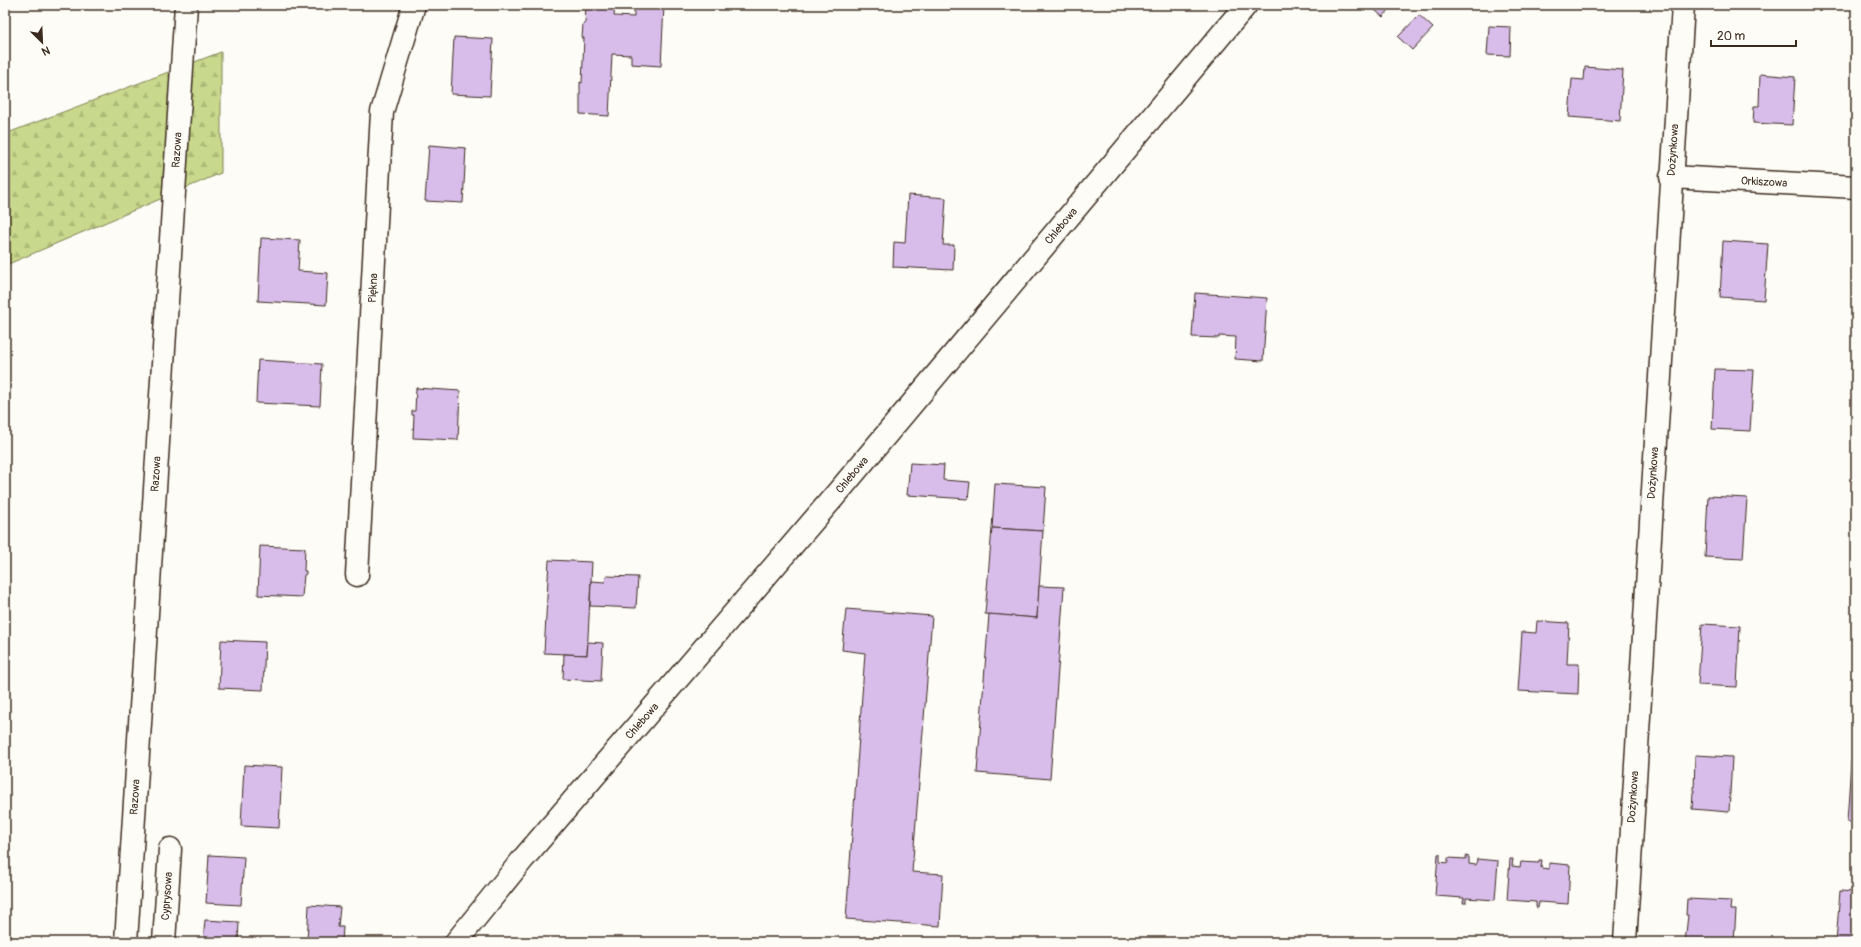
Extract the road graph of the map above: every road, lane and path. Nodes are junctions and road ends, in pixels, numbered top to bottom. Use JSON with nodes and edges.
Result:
{"nodes":[{"id":1,"x":186,"y":5,"type":"edge"},
{"id":2,"x":414,"y":5,"type":"edge"},
{"id":3,"x":1246,"y":5,"type":"edge"},
{"id":4,"x":1683,"y":5,"type":"edge"},
{"id":5,"x":1672,"y":177,"type":"junction"},
{"id":6,"x":1856,"y":188,"type":"edge"},
{"id":7,"x":357,"y":575,"type":"dead end"},
{"id":8,"x":170,"y":849,"type":"dead end"},
{"id":9,"x":126,"y":942,"type":"edge"},
{"id":10,"x":164,"y":942,"type":"edge"},
{"id":11,"x":456,"y":942,"type":"edge"},
{"id":12,"x":1624,"y":942,"type":"edge"}],
"edges":[{"from":1,"to":9,"type":"street","name":"Razowa"},
{"from":2,"to":7,"type":"street","name":"Piękna"},
{"from":3,"to":11,"type":"street","name":"Chlebowa"},
{"from":4,"to":5,"type":"street","name":"Dożynkowa"},
{"from":5,"to":6,"type":"street","name":"Orkiszowa"},
{"from":5,"to":12,"type":"street","name":"Dożynkowa"},
{"from":8,"to":10,"type":"street","name":"Cyprysowa"}]}
